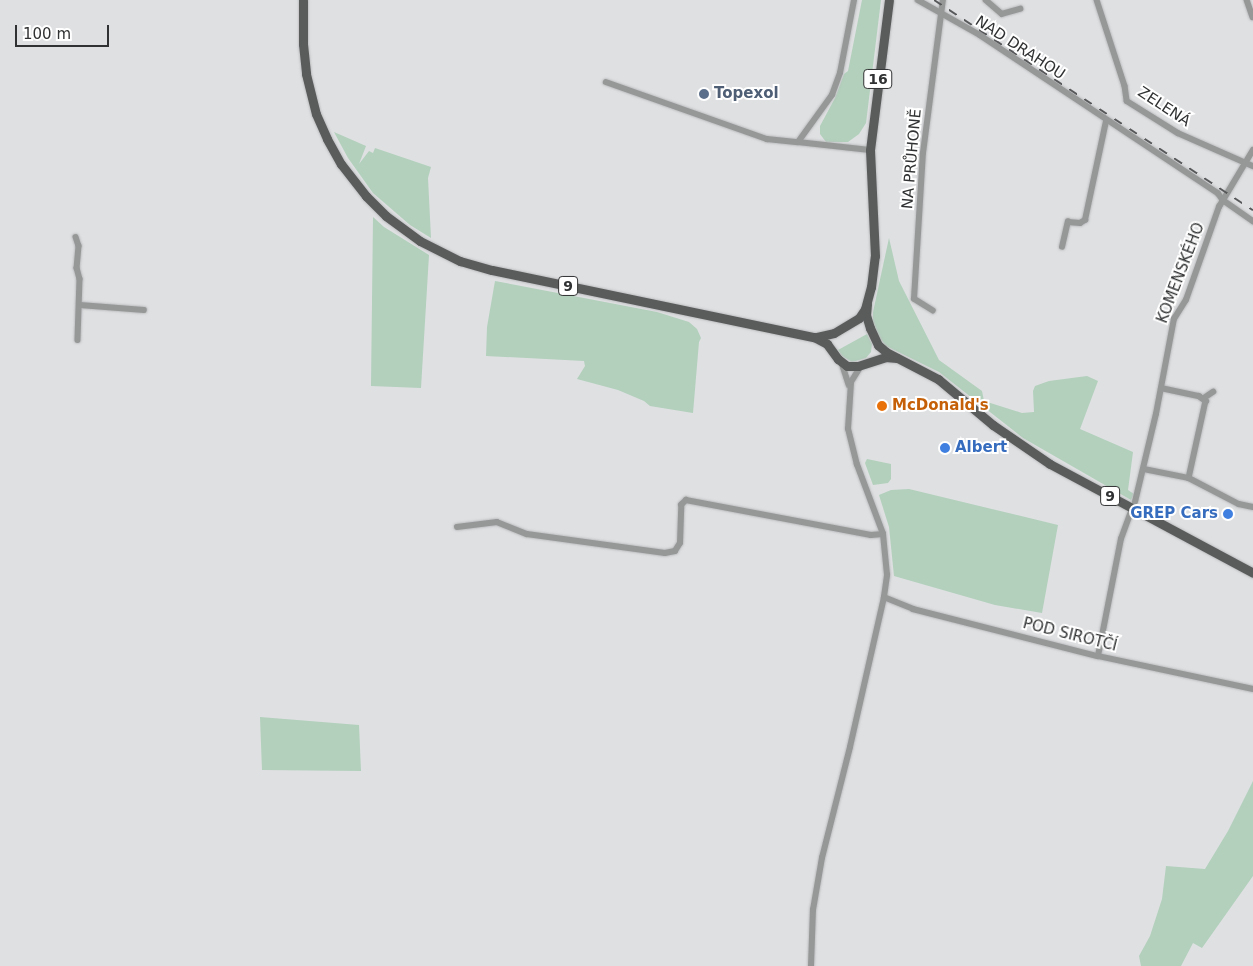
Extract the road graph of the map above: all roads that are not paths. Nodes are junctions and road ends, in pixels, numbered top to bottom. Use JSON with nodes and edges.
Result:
{"nodes":[{"id":1,"x":302,"y":0,"type":"edge"},
{"id":2,"x":854,"y":0,"type":"edge"},
{"id":3,"x":918,"y":0,"type":"edge"},
{"id":4,"x":943,"y":0,"type":"edge"},
{"id":5,"x":986,"y":0,"type":"edge"},
{"id":6,"x":1097,"y":0,"type":"edge"},
{"id":7,"x":1247,"y":0,"type":"edge"},
{"id":8,"x":889,"y":4,"type":"edge"},
{"id":9,"x":1020,"y":9,"type":"dead end"},
{"id":10,"x":941,"y":15,"type":"junction"},
{"id":11,"x":1253,"y":17,"type":"edge"},
{"id":12,"x":606,"y":82,"type":"dead end"},
{"id":13,"x":1106,"y":121,"type":"junction"},
{"id":14,"x":798,"y":142,"type":"junction"},
{"id":15,"x":870,"y":150,"type":"junction"},
{"id":16,"x":1253,"y":150,"type":"edge"},
{"id":17,"x":1244,"y":163,"type":"junction"},
{"id":18,"x":1253,"y":166,"type":"edge"},
{"id":19,"x":1223,"y":200,"type":"junction"},
{"id":20,"x":1253,"y":221,"type":"edge"},
{"id":21,"x":76,"y":237,"type":"dead end"},
{"id":22,"x":1062,"y":247,"type":"dead end"},
{"id":23,"x":866,"y":304,"type":"junction"},
{"id":24,"x":80,"y":305,"type":"junction"},
{"id":25,"x":144,"y":310,"type":"dead end"},
{"id":26,"x":933,"y":311,"type":"dead end"},
{"id":27,"x":849,"y":325,"type":"junction"},
{"id":28,"x":839,"y":330,"type":"junction"},
{"id":29,"x":873,"y":336,"type":"junction"},
{"id":30,"x":814,"y":337,"type":"junction"},
{"id":31,"x":78,"y":340,"type":"dead end"},
{"id":32,"x":834,"y":352,"type":"junction"},
{"id":33,"x":897,"y":358,"type":"junction"},
{"id":34,"x":841,"y":362,"type":"junction"},
{"id":35,"x":865,"y":364,"type":"junction"},
{"id":36,"x":850,"y":387,"type":"junction"},
{"id":37,"x":1161,"y":388,"type":"junction"},
{"id":38,"x":1213,"y":392,"type":"dead end"},
{"id":39,"x":1204,"y":398,"type":"junction"},
{"id":40,"x":1144,"y":468,"type":"junction"},
{"id":41,"x":1189,"y":478,"type":"junction"},
{"id":42,"x":1135,"y":502,"type":"dead end"},
{"id":43,"x":1253,"y":508,"type":"edge"},
{"id":44,"x":1130,"y":514,"type":"dead end"},
{"id":45,"x":457,"y":526,"type":"dead end"},
{"id":46,"x":883,"y":534,"type":"junction"},
{"id":47,"x":1253,"y":573,"type":"edge"},
{"id":48,"x":884,"y":597,"type":"junction"},
{"id":49,"x":1098,"y":656,"type":"junction"},
{"id":50,"x":1253,"y":689,"type":"edge"},
{"id":51,"x":811,"y":966,"type":"edge"}],
"edges":[{"from":1,"to":30,"type":"main road","number":"9"},
{"from":2,"to":14,"type":"street"},
{"from":3,"to":10,"type":"street","name":"NAD DRAHOU"},
{"from":4,"to":10,"type":"street","name":"NA PRŮHONĚ"},
{"from":5,"to":9,"type":"street"},
{"from":6,"to":17,"type":"street","name":"ZELENÁ"},
{"from":7,"to":11,"type":"street"},
{"from":8,"to":15,"type":"main road","number":"16"},
{"from":10,"to":13,"type":"street","name":"NAD DRAHOU"},
{"from":10,"to":26,"type":"street","name":"NA PRŮHONĚ"},
{"from":12,"to":14,"type":"street"},
{"from":13,"to":19,"type":"street","name":"NAD DRAHOU"},
{"from":13,"to":22,"type":"street"},
{"from":14,"to":15,"type":"street"},
{"from":15,"to":23,"type":"main road","number":"16"},
{"from":16,"to":17,"type":"street","name":"KOMENSKÉHO"},
{"from":17,"to":18,"type":"street","name":"ZELENÁ"},
{"from":17,"to":19,"type":"street","name":"KOMENSKÉHO"},
{"from":19,"to":20,"type":"street","name":"NAD DRAHOU"},
{"from":19,"to":37,"type":"street","name":"KOMENSKÉHO"},
{"from":21,"to":24,"type":"street"},
{"from":23,"to":27,"type":"main road","number":"16"},
{"from":23,"to":29,"type":"main road","number":"16"},
{"from":24,"to":25,"type":"street"},
{"from":24,"to":31,"type":"street"},
{"from":27,"to":28,"type":"main road","number":"9"},
{"from":27,"to":29,"type":"main road","number":"9"},
{"from":28,"to":30,"type":"main road","number":"9"},
{"from":28,"to":32,"type":"main road"},
{"from":29,"to":33,"type":"main road","number":"9"},
{"from":29,"to":35,"type":"main road"},
{"from":30,"to":32,"type":"main road","number":"9"},
{"from":32,"to":34,"type":"main road","number":"9"},
{"from":33,"to":35,"type":"main road","number":"9"},
{"from":33,"to":47,"type":"main road","number":"9"},
{"from":34,"to":35,"type":"main road","number":"9"},
{"from":34,"to":36,"type":"street"},
{"from":35,"to":36,"type":"street"},
{"from":36,"to":46,"type":"street"},
{"from":37,"to":39,"type":"street"},
{"from":37,"to":40,"type":"street","name":"KOMENSKÉHO"},
{"from":38,"to":39,"type":"street"},
{"from":39,"to":41,"type":"street"},
{"from":40,"to":41,"type":"street"},
{"from":40,"to":42,"type":"street","name":"KOMENSKÉHO"},
{"from":41,"to":43,"type":"street"},
{"from":44,"to":49,"type":"street"},
{"from":45,"to":46,"type":"street"},
{"from":46,"to":48,"type":"street"},
{"from":48,"to":49,"type":"street","name":"POD SIROTČÍ"},
{"from":48,"to":51,"type":"street"},
{"from":49,"to":50,"type":"street","name":"POD SIROTČÍ"}]}
